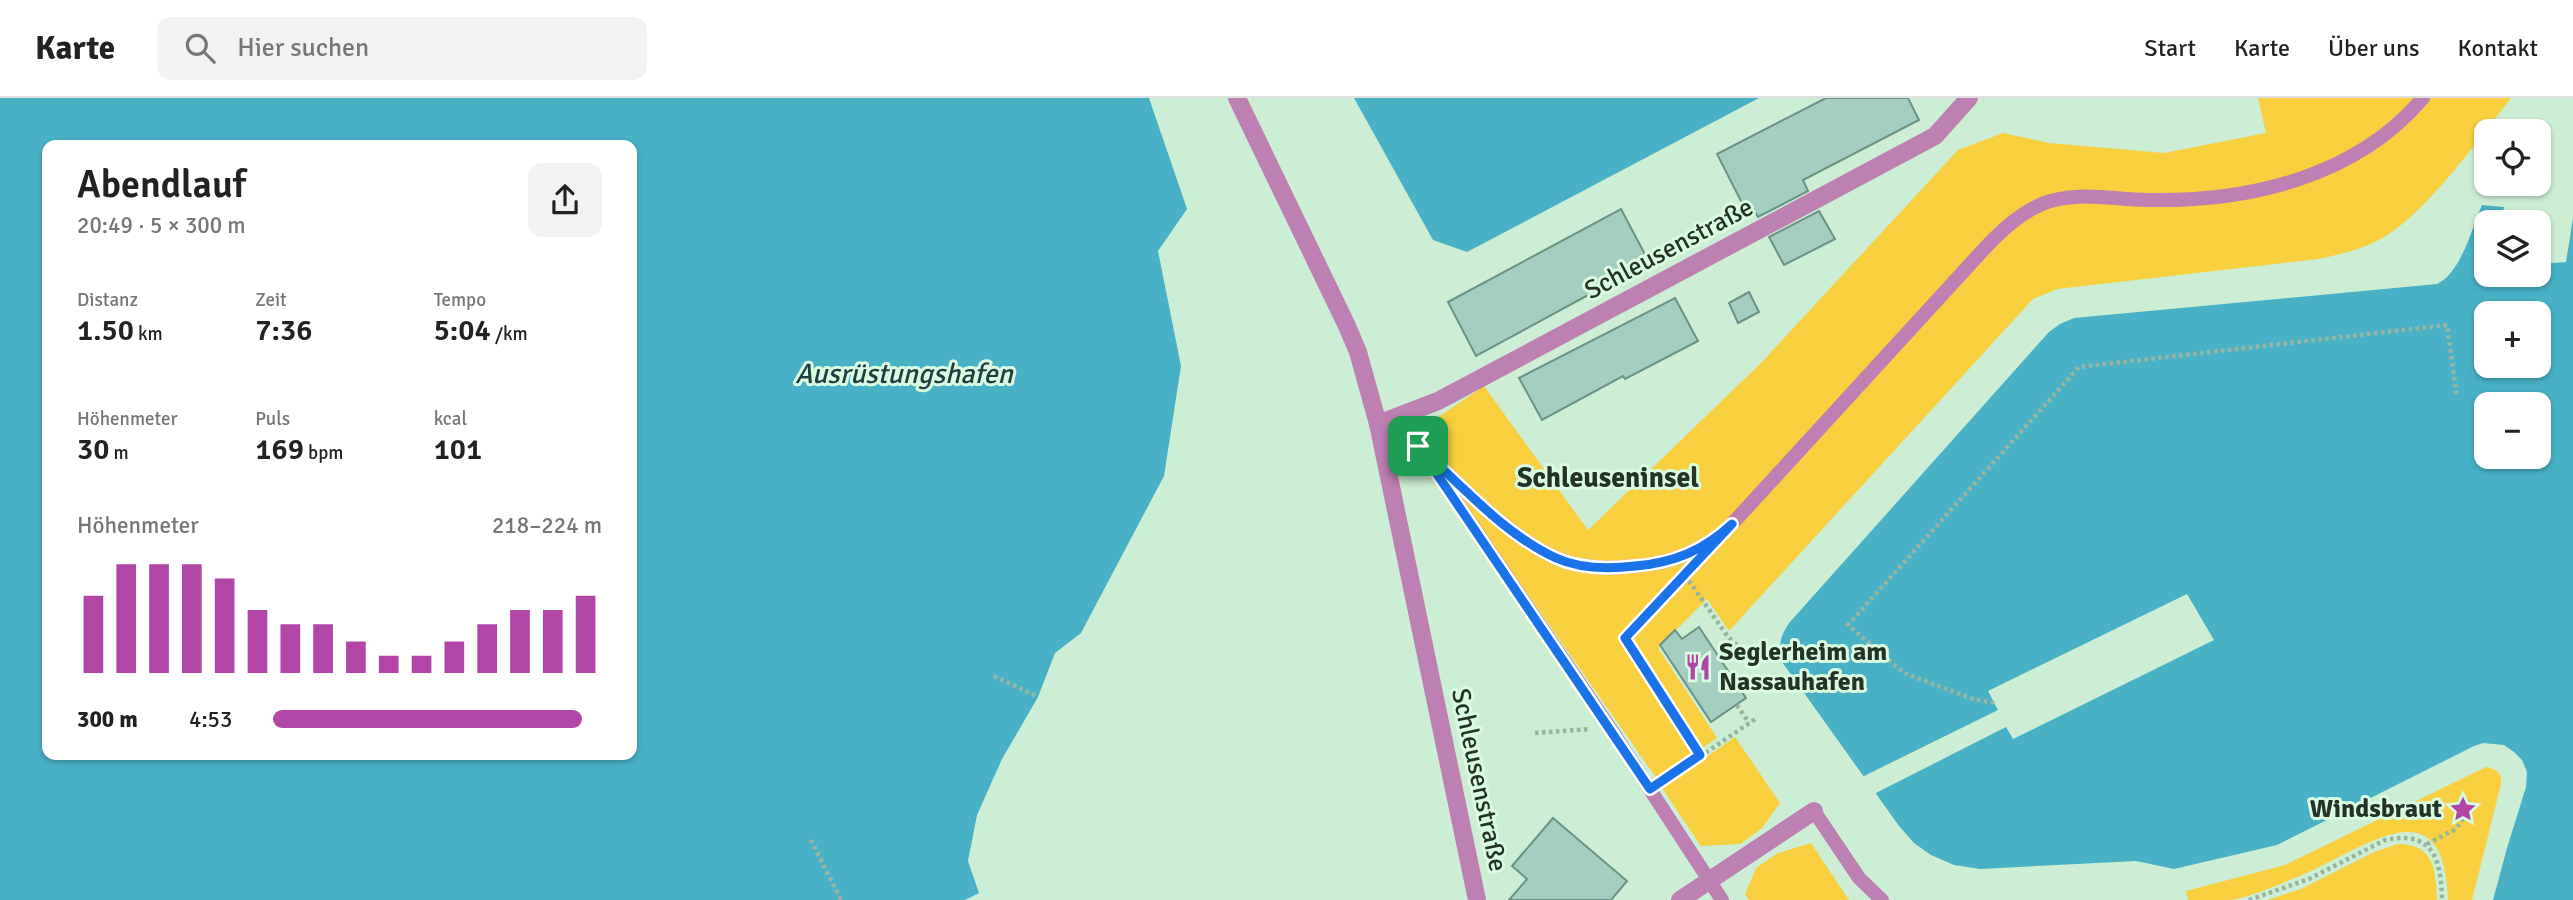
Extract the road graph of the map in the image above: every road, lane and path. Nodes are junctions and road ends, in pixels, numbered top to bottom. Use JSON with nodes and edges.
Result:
{"nodes":[{"id":1,"x":1237,"y":98,"type":"edge"},
{"id":2,"x":1969,"y":98,"type":"edge"},
{"id":3,"x":2423,"y":98,"type":"edge"},
{"id":4,"x":2457,"y":398,"type":"dead end"},
{"id":5,"x":1396,"y":417,"type":"junction"},
{"id":6,"x":1378,"y":424,"type":"junction"},
{"id":7,"x":1418,"y":446,"type":"junction"},
{"id":8,"x":1694,"y":564,"type":"dead end"},
{"id":9,"x":1684,"y":575,"type":"junction"},
{"id":10,"x":1738,"y":646,"type":"dead end"},
{"id":11,"x":994,"y":676,"type":"dead end"},
{"id":12,"x":1038,"y":697,"type":"dead end"},
{"id":13,"x":1994,"y":703,"type":"dead end"},
{"id":14,"x":1737,"y":705,"type":"dead end"},
{"id":15,"x":1757,"y":718,"type":"dead end"},
{"id":16,"x":1749,"y":723,"type":"junction"},
{"id":17,"x":1610,"y":728,"type":"junction"},
{"id":18,"x":1535,"y":733,"type":"dead end"},
{"id":19,"x":1700,"y":755,"type":"junction"},
{"id":20,"x":1650,"y":789,"type":"junction"},
{"id":21,"x":1814,"y":811,"type":"joint"},
{"id":22,"x":2464,"y":817,"type":"dead end"},
{"id":23,"x":811,"y":840,"type":"dead end"},
{"id":24,"x":2427,"y":844,"type":"junction"},
{"id":25,"x":1710,"y":881,"type":"junction"},
{"id":26,"x":841,"y":900,"type":"edge"},
{"id":27,"x":1478,"y":900,"type":"edge"},
{"id":28,"x":1680,"y":900,"type":"edge"},
{"id":29,"x":1722,"y":900,"type":"edge"},
{"id":30,"x":1882,"y":900,"type":"edge"},
{"id":31,"x":2249,"y":900,"type":"edge"},
{"id":32,"x":2442,"y":900,"type":"edge"}],
"edges":[{"from":1,"to":6,"type":"street","name":"Schleusenstraße"},
{"from":2,"to":5,"type":"street","name":"Schleusenstraße"},
{"from":3,"to":7,"type":"lane"},
{"from":4,"to":13,"type":"path"},
{"from":5,"to":6,"type":"street","name":"Schleusenstraße"},
{"from":5,"to":7,"type":"lane"},
{"from":6,"to":27,"type":"street","name":"Schleusenstraße"},
{"from":7,"to":17,"type":"lane"},
{"from":8,"to":9,"type":"path"},
{"from":9,"to":10,"type":"path"},
{"from":9,"to":19,"type":"path"},
{"from":11,"to":12,"type":"path"},
{"from":14,"to":16,"type":"path"},
{"from":15,"to":16,"type":"path"},
{"from":16,"to":19,"type":"path"},
{"from":17,"to":18,"type":"path"},
{"from":17,"to":20,"type":"lane"},
{"from":19,"to":20,"type":"path"},
{"from":20,"to":25,"type":"lane"},
{"from":21,"to":25,"type":"street"},
{"from":21,"to":30,"type":"lane"},
{"from":22,"to":24,"type":"path"},
{"from":23,"to":26,"type":"path"},
{"from":24,"to":31,"type":"path"},
{"from":24,"to":32,"type":"path"},
{"from":25,"to":28,"type":"street"},
{"from":25,"to":29,"type":"lane"}]}
